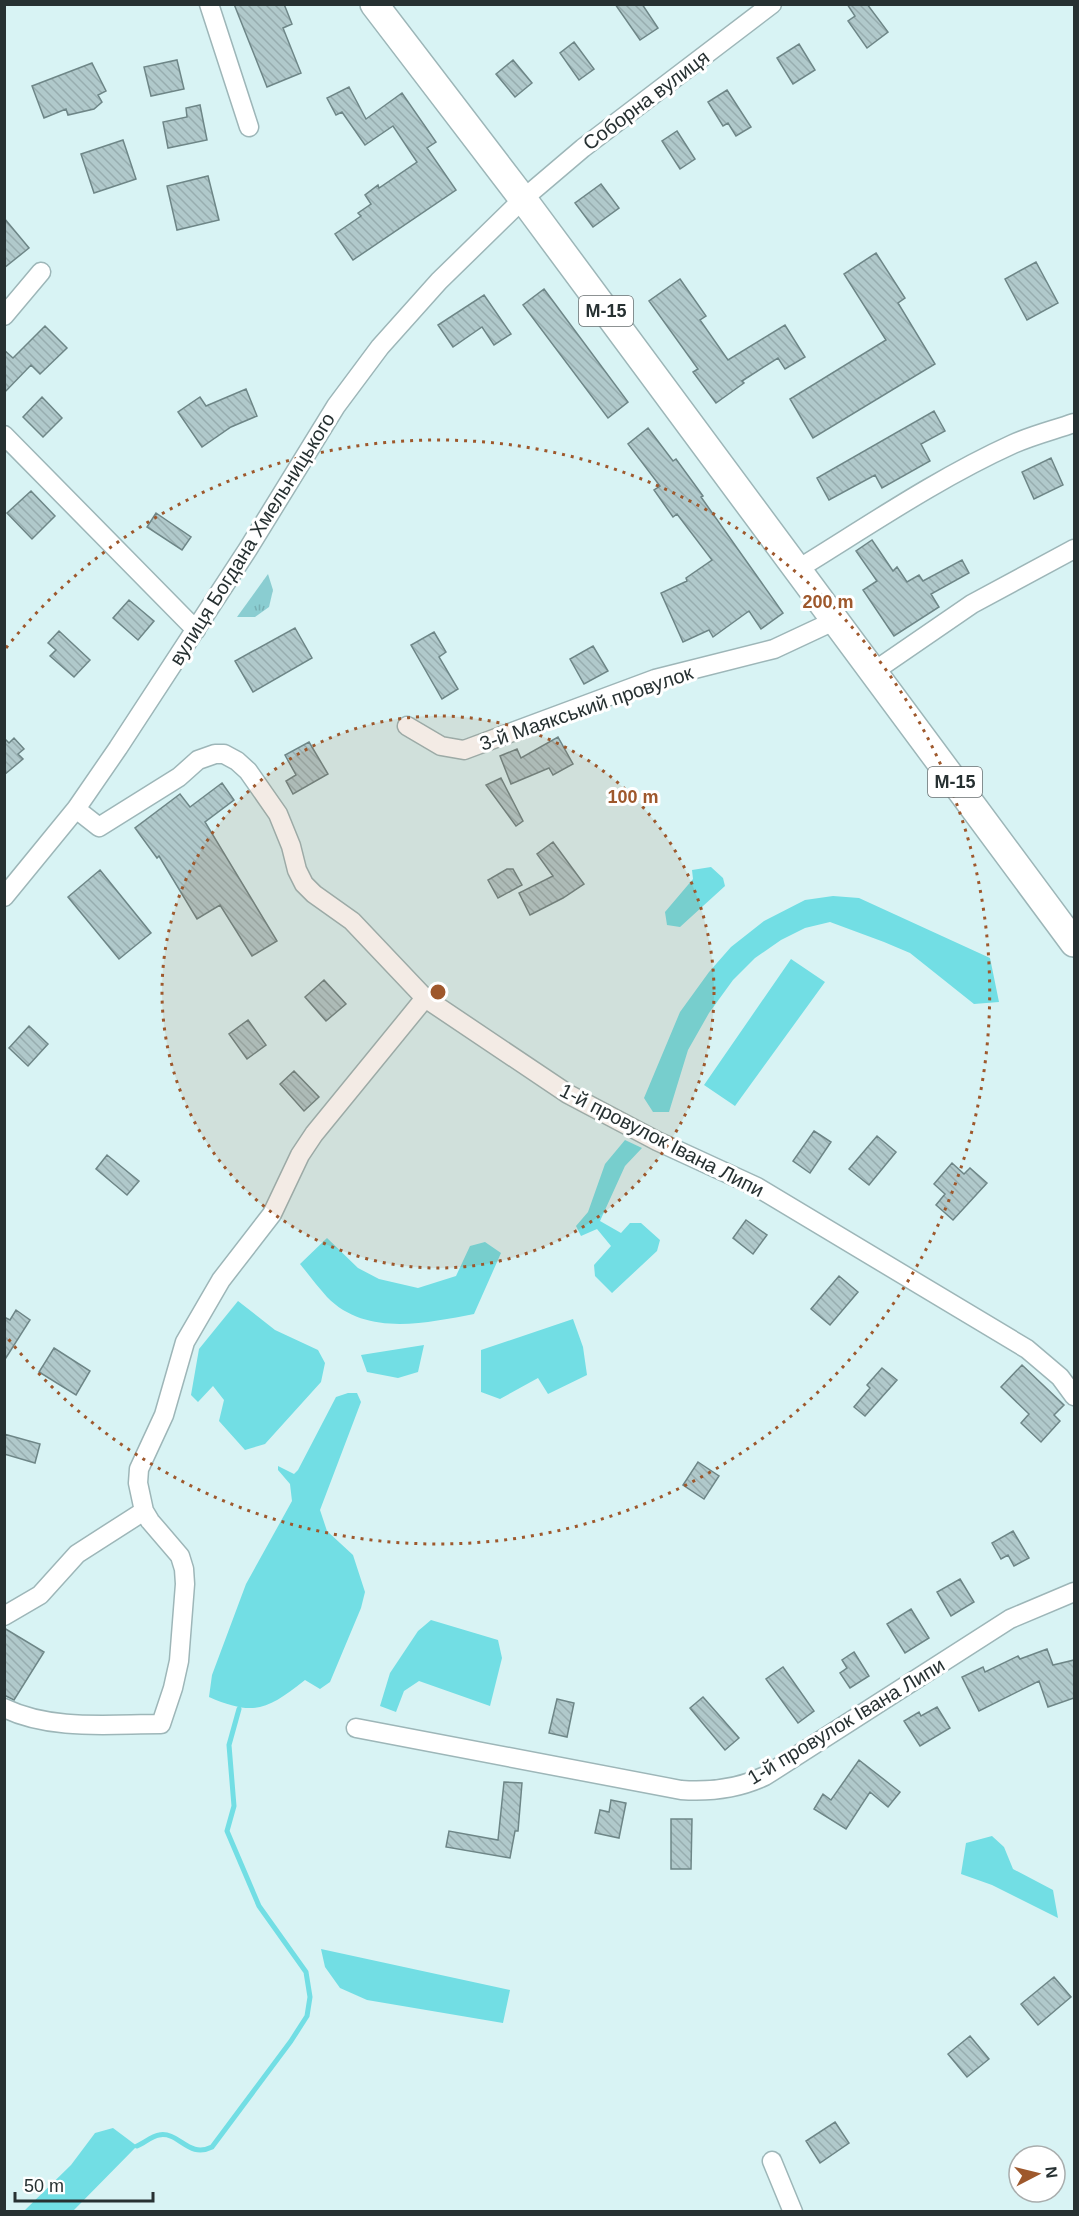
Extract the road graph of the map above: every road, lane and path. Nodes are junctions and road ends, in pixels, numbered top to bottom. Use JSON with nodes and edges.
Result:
{"nodes":[{"id":1,"x":209,"y":4,"type":"edge"},
{"id":2,"x":374,"y":4,"type":"edge"},
{"id":3,"x":772,"y":4,"type":"edge"},
{"id":4,"x":249,"y":127,"type":"dead end"},
{"id":5,"x":523,"y":199,"type":"junction"},
{"id":6,"x":41,"y":272,"type":"dead end"},
{"id":7,"x":4,"y":316,"type":"edge"},
{"id":8,"x":1074,"y":423,"type":"edge"},
{"id":9,"x":8,"y":444,"type":"edge"},
{"id":10,"x":1074,"y":549,"type":"edge"},
{"id":11,"x":798,"y":569,"type":"junction"},
{"id":12,"x":836,"y":620,"type":"junction"},
{"id":13,"x":196,"y":630,"type":"junction"},
{"id":14,"x":873,"y":672,"type":"junction"},
{"id":15,"x":407,"y":726,"type":"dead end"},
{"id":16,"x":76,"y":809,"type":"junction"},
{"id":17,"x":4,"y":897,"type":"edge"},
{"id":18,"x":1074,"y":943,"type":"edge"},
{"id":19,"x":425,"y":998,"type":"junction"},
{"id":20,"x":1074,"y":1395,"type":"edge"},
{"id":21,"x":144,"y":1511,"type":"junction"},
{"id":22,"x":1074,"y":1592,"type":"edge"},
{"id":23,"x":4,"y":1616,"type":"edge"},
{"id":24,"x":4,"y":1708,"type":"edge"},
{"id":25,"x":356,"y":1728,"type":"dead end"},
{"id":26,"x":772,"y":2161,"type":"dead end"},
{"id":27,"x":793,"y":2211,"type":"edge"}],
"edges":[{"from":1,"to":4,"type":"street"},
{"from":2,"to":5,"type":"highway","number":"М-15"},
{"from":3,"to":5,"type":"street","name":"Соборна вулиця"},
{"from":5,"to":11,"type":"highway","number":"М-15"},
{"from":5,"to":13,"type":"street","name":"вулиця Богдана Хмельницького"},
{"from":6,"to":7,"type":"street"},
{"from":8,"to":11,"type":"street"},
{"from":9,"to":13,"type":"street"},
{"from":10,"to":14,"type":"street"},
{"from":11,"to":12,"type":"highway","number":"М-15"},
{"from":12,"to":14,"type":"highway","number":"М-15"},
{"from":12,"to":15,"type":"street","name":"3-й Маякський провулок"},
{"from":13,"to":16,"type":"street","name":"вулиця Богдана Хмельницького"},
{"from":14,"to":18,"type":"highway","number":"М-15"},
{"from":16,"to":17,"type":"street","name":"вулиця Богдана Хмельницького"},
{"from":16,"to":19,"type":"street","name":"1-й провулок Івана Липи"},
{"from":19,"to":20,"type":"street","name":"1-й провулок Івана Липи"},
{"from":19,"to":21,"type":"street"},
{"from":21,"to":23,"type":"street"},
{"from":21,"to":24,"type":"street"},
{"from":22,"to":25,"type":"street","name":"1-й провулок Івана Липи"},
{"from":26,"to":27,"type":"street"}]}
